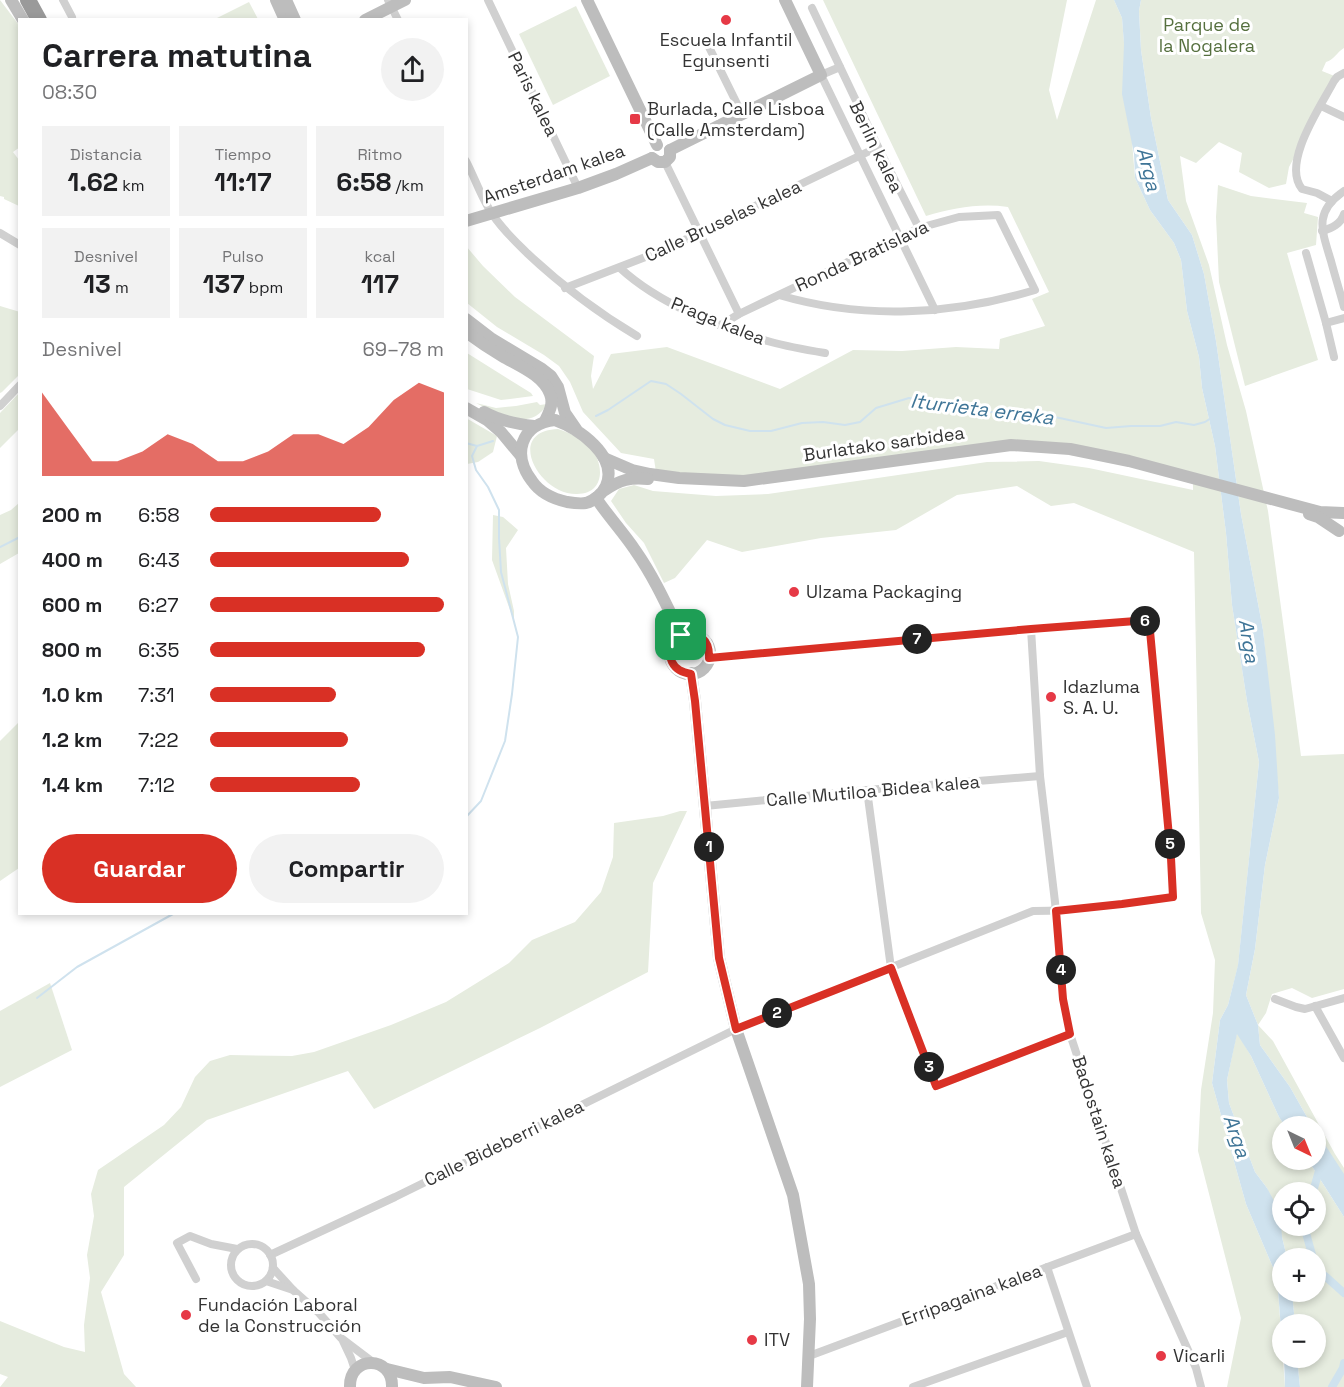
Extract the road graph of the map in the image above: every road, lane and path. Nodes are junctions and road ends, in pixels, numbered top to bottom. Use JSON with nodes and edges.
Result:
{"nodes":[{"id":1,"x":11,"y":0,"type":"edge"},
{"id":2,"x":17,"y":0,"type":"edge"},
{"id":3,"x":22,"y":0,"type":"edge"},
{"id":4,"x":28,"y":0,"type":"edge"},
{"id":5,"x":63,"y":0,"type":"edge"},
{"id":6,"x":276,"y":0,"type":"edge"},
{"id":7,"x":286,"y":0,"type":"edge"},
{"id":8,"x":405,"y":0,"type":"edge"},
{"id":9,"x":488,"y":0,"type":"edge"},
{"id":10,"x":587,"y":0,"type":"edge"},
{"id":11,"x":785,"y":0,"type":"edge"},
{"id":12,"x":390,"y":3,"type":"edge"},
{"id":13,"x":812,"y":8,"type":"dead end"},
{"id":14,"x":72,"y":17,"type":"dead end"},
{"id":15,"x":22,"y":18,"type":"edge"},
{"id":16,"x":28,"y":18,"type":"edge"},
{"id":17,"x":33,"y":18,"type":"edge"},
{"id":18,"x":38,"y":18,"type":"edge"},
{"id":19,"x":284,"y":18,"type":"edge"},
{"id":20,"x":294,"y":18,"type":"edge"},
{"id":21,"x":368,"y":18,"type":"edge"},
{"id":22,"x":397,"y":18,"type":"edge"},
{"id":23,"x":707,"y":44,"type":"dead end"},
{"id":24,"x":840,"y":67,"type":"junction"},
{"id":25,"x":1344,"y":74,"type":"edge"},
{"id":26,"x":821,"y":75,"type":"junction"},
{"id":27,"x":1321,"y":106,"type":"junction"},
{"id":28,"x":742,"y":114,"type":"junction"},
{"id":29,"x":1344,"y":117,"type":"edge"},
{"id":30,"x":657,"y":145,"type":"junction"},
{"id":31,"x":878,"y":147,"type":"junction"},
{"id":32,"x":668,"y":156,"type":"junction"},
{"id":33,"x":860,"y":156,"type":"junction"},
{"id":34,"x":652,"y":158,"type":"junction"},
{"id":35,"x":468,"y":165,"type":"edge"},
{"id":36,"x":578,"y":188,"type":"junction"},
{"id":37,"x":1344,"y":191,"type":"edge"},
{"id":38,"x":1332,"y":201,"type":"junction"},
{"id":39,"x":492,"y":214,"type":"junction"},
{"id":40,"x":1343,"y":218,"type":"edge"},
{"id":41,"x":468,"y":220,"type":"edge"},
{"id":42,"x":919,"y":228,"type":"junction"},
{"id":43,"x":1322,"y":231,"type":"junction"},
{"id":44,"x":0,"y":233,"type":"edge"},
{"id":45,"x":700,"y":234,"type":"junction"},
{"id":46,"x":900,"y":236,"type":"junction"},
{"id":47,"x":18,"y":244,"type":"edge"},
{"id":48,"x":1306,"y":253,"type":"dead end"},
{"id":49,"x":620,"y":268,"type":"junction"},
{"id":50,"x":565,"y":288,"type":"junction"},
{"id":51,"x":779,"y":295,"type":"junction"},
{"id":52,"x":1344,"y":307,"type":"edge"},
{"id":53,"x":935,"y":310,"type":"junction"},
{"id":54,"x":739,"y":314,"type":"junction"},
{"id":55,"x":1344,"y":318,"type":"edge"},
{"id":56,"x":468,"y":321,"type":"edge"},
{"id":57,"x":1326,"y":323,"type":"junction"},
{"id":58,"x":722,"y":325,"type":"junction"},
{"id":59,"x":468,"y":333,"type":"edge"},
{"id":60,"x":637,"y":336,"type":"dead end"},
{"id":61,"x":825,"y":353,"type":"dead end"},
{"id":62,"x":1334,"y":357,"type":"dead end"},
{"id":63,"x":18,"y":387,"type":"edge"},
{"id":64,"x":1,"y":403,"type":"edge"},
{"id":65,"x":468,"y":404,"type":"edge"},
{"id":66,"x":468,"y":409,"type":"edge"},
{"id":67,"x":540,"y":424,"type":"junction"},
{"id":68,"x":576,"y":430,"type":"junction"},
{"id":69,"x":521,"y":456,"type":"junction"},
{"id":70,"x":604,"y":458,"type":"junction"},
{"id":71,"x":1187,"y":478,"type":"junction"},
{"id":72,"x":600,"y":494,"type":"junction"},
{"id":73,"x":1277,"y":503,"type":"junction"},
{"id":74,"x":1344,"y":512,"type":"edge"},
{"id":75,"x":1342,"y":535,"type":"edge"},
{"id":76,"x":1031,"y":629,"type":"junction"},
{"id":77,"x":681,"y":635,"type":"junction"},
{"id":78,"x":709,"y":658,"type":"junction"},
{"id":79,"x":691,"y":674,"type":"junction"},
{"id":80,"x":1040,"y":776,"type":"junction"},
{"id":81,"x":867,"y":790,"type":"junction"},
{"id":82,"x":705,"y":806,"type":"junction"},
{"id":83,"x":1056,"y":911,"type":"junction"},
{"id":84,"x":891,"y":968,"type":"junction"},
{"id":85,"x":1344,"y":998,"type":"edge"},
{"id":86,"x":1275,"y":999,"type":"dead end"},
{"id":87,"x":1315,"y":1006,"type":"junction"},
{"id":88,"x":736,"y":1029,"type":"junction"},
{"id":89,"x":1070,"y":1034,"type":"junction"},
{"id":90,"x":1344,"y":1058,"type":"edge"},
{"id":91,"x":1136,"y":1234,"type":"junction"},
{"id":92,"x":211,"y":1244,"type":"junction"},
{"id":93,"x":237,"y":1250,"type":"junction"},
{"id":94,"x":270,"y":1255,"type":"junction"},
{"id":95,"x":231,"y":1259,"type":"junction"},
{"id":96,"x":1047,"y":1267,"type":"junction"},
{"id":97,"x":273,"y":1268,"type":"junction"},
{"id":98,"x":196,"y":1279,"type":"dead end"},
{"id":99,"x":266,"y":1281,"type":"junction"},
{"id":100,"x":293,"y":1290,"type":"junction"},
{"id":101,"x":1068,"y":1332,"type":"junction"},
{"id":102,"x":341,"y":1338,"type":"junction"},
{"id":103,"x":809,"y":1356,"type":"junction"},
{"id":104,"x":374,"y":1363,"type":"junction"},
{"id":105,"x":355,"y":1370,"type":"junction"},
{"id":106,"x":387,"y":1370,"type":"junction"},
{"id":107,"x":350,"y":1387,"type":"edge"},
{"id":108,"x":392,"y":1387,"type":"edge"},
{"id":109,"x":416,"y":1387,"type":"edge"},
{"id":110,"x":479,"y":1387,"type":"edge"},
{"id":111,"x":496,"y":1387,"type":"edge"},
{"id":112,"x":807,"y":1387,"type":"edge"},
{"id":113,"x":913,"y":1387,"type":"edge"},
{"id":114,"x":1087,"y":1387,"type":"edge"},
{"id":115,"x":1201,"y":1387,"type":"edge"}],
"edges":[{"from":1,"to":15,"type":"main road"},
{"from":2,"to":16,"type":"main road"},
{"from":3,"to":17,"type":"main road"},
{"from":4,"to":18,"type":"highway"},
{"from":5,"to":14,"type":"street"},
{"from":6,"to":19,"type":"main road"},
{"from":7,"to":20,"type":"main road"},
{"from":8,"to":12,"type":"main road"},
{"from":9,"to":36,"type":"street","name":"Paris kalea"},
{"from":10,"to":30,"type":"main road"},
{"from":11,"to":26,"type":"main road","name":"Berlin kalea"},
{"from":12,"to":21,"type":"main road"},
{"from":12,"to":22,"type":"street"},
{"from":13,"to":24,"type":"street"},
{"from":23,"to":28,"type":"street"},
{"from":24,"to":26,"type":"street"},
{"from":24,"to":31,"type":"street"},
{"from":25,"to":27,"type":"street"},
{"from":26,"to":28,"type":"main road"},
{"from":26,"to":33,"type":"street","name":"Berlin kalea"},
{"from":27,"to":29,"type":"street"},
{"from":27,"to":38,"type":"street"},
{"from":28,"to":32,"type":"main road"},
{"from":30,"to":32,"type":"main road"},
{"from":30,"to":34,"type":"main road"},
{"from":31,"to":33,"type":"street","name":"Calle Bruselas kalea"},
{"from":31,"to":42,"type":"street"},
{"from":32,"to":34,"type":"main road"},
{"from":32,"to":45,"type":"street"},
{"from":33,"to":45,"type":"street","name":"Calle Bruselas kalea"},
{"from":33,"to":46,"type":"street","name":"Berlin kalea"},
{"from":34,"to":36,"type":"main road","name":"Amsterdam kalea"},
{"from":35,"to":39,"type":"street"},
{"from":36,"to":39,"type":"main road","name":"Amsterdam kalea"},
{"from":37,"to":38,"type":"street"},
{"from":38,"to":43,"type":"street"},
{"from":39,"to":41,"type":"main road","name":"Amsterdam kalea"},
{"from":39,"to":50,"type":"street"},
{"from":40,"to":43,"type":"street"},
{"from":42,"to":46,"type":"street","name":"Ronda Bratislava"},
{"from":42,"to":53,"type":"street","name":"Ronda Bratislava"},
{"from":43,"to":52,"type":"street"},
{"from":44,"to":47,"type":"street"},
{"from":45,"to":49,"type":"street","name":"Calle Bruselas kalea"},
{"from":45,"to":54,"type":"street"},
{"from":46,"to":51,"type":"street","name":"Ronda Bratislava"},
{"from":46,"to":53,"type":"street","name":"Berlin kalea"},
{"from":48,"to":57,"type":"street"},
{"from":49,"to":50,"type":"street","name":"Calle Bruselas kalea"},
{"from":49,"to":58,"type":"street","name":"Praga kalea"},
{"from":50,"to":60,"type":"street"},
{"from":51,"to":53,"type":"street","name":"Ronda Bratislava"},
{"from":51,"to":54,"type":"street","name":"Ronda Bratislava"},
{"from":54,"to":58,"type":"street","name":"Ronda Bratislava"},
{"from":55,"to":57,"type":"street"},
{"from":56,"to":68,"type":"main road"},
{"from":57,"to":62,"type":"street"},
{"from":58,"to":61,"type":"street","name":"Praga kalea"},
{"from":59,"to":67,"type":"main road"},
{"from":63,"to":64,"type":"street"},
{"from":65,"to":67,"type":"main road"},
{"from":66,"to":69,"type":"main road"},
{"from":67,"to":68,"type":"main road"},
{"from":67,"to":69,"type":"main road"},
{"from":68,"to":70,"type":"main road"},
{"from":69,"to":72,"type":"main road"},
{"from":70,"to":71,"type":"main road","name":"Burlatako sarbidea"},
{"from":70,"to":72,"type":"main road"},
{"from":71,"to":72,"type":"main road","name":"Burlatako sarbidea"},
{"from":71,"to":73,"type":"main road","name":"Burlatako sarbidea"},
{"from":72,"to":77,"type":"main road"},
{"from":73,"to":74,"type":"main road","name":"Burlatako sarbidea"},
{"from":73,"to":75,"type":"main road","name":"Burlatako sarbidea"},
{"from":74,"to":75,"type":"main road"},
{"from":76,"to":78,"type":"street"},
{"from":76,"to":80,"type":"street","name":"Badostain kalea"},
{"from":76,"to":83,"type":"street","name":"Calle Bideberri kalea"},
{"from":77,"to":78,"type":"main road"},
{"from":77,"to":79,"type":"main road"},
{"from":78,"to":79,"type":"main road"},
{"from":79,"to":82,"type":"main road"},
{"from":80,"to":81,"type":"street","name":"Calle Mutiloa Bidea kalea"},
{"from":80,"to":83,"type":"street","name":"Badostain kalea"},
{"from":81,"to":82,"type":"street","name":"Calle Mutiloa Bidea kalea"},
{"from":81,"to":84,"type":"street"},
{"from":82,"to":88,"type":"main road"},
{"from":83,"to":84,"type":"street","name":"Calle Bideberri kalea"},
{"from":83,"to":89,"type":"street","name":"Badostain kalea"},
{"from":84,"to":88,"type":"street","name":"Calle Bideberri kalea"},
{"from":84,"to":89,"type":"street"},
{"from":85,"to":87,"type":"street"},
{"from":86,"to":87,"type":"street"},
{"from":87,"to":90,"type":"street"},
{"from":88,"to":94,"type":"street","name":"Calle Bideberri kalea"},
{"from":88,"to":103,"type":"main road"},
{"from":89,"to":91,"type":"street","name":"Badostain kalea"},
{"from":91,"to":96,"type":"street","name":"Erripagaina kalea"},
{"from":91,"to":115,"type":"street","name":"Badostain kalea"},
{"from":92,"to":93,"type":"street"},
{"from":92,"to":95,"type":"street"},
{"from":92,"to":98,"type":"street"},
{"from":93,"to":94,"type":"street"},
{"from":93,"to":95,"type":"street"},
{"from":94,"to":97,"type":"street"},
{"from":95,"to":99,"type":"street"},
{"from":96,"to":101,"type":"street"},
{"from":96,"to":103,"type":"street","name":"Erripagaina kalea"},
{"from":97,"to":99,"type":"street"},
{"from":97,"to":100,"type":"street"},
{"from":99,"to":100,"type":"street"},
{"from":100,"to":102,"type":"street"},
{"from":101,"to":113,"type":"street"},
{"from":101,"to":114,"type":"street"},
{"from":102,"to":104,"type":"street"},
{"from":102,"to":105,"type":"street"},
{"from":103,"to":112,"type":"main road"},
{"from":104,"to":105,"type":"main road"},
{"from":104,"to":106,"type":"main road"},
{"from":105,"to":107,"type":"main road"},
{"from":106,"to":108,"type":"main road"},
{"from":106,"to":111,"type":"main road"},
{"from":109,"to":110,"type":"main road"}]}
